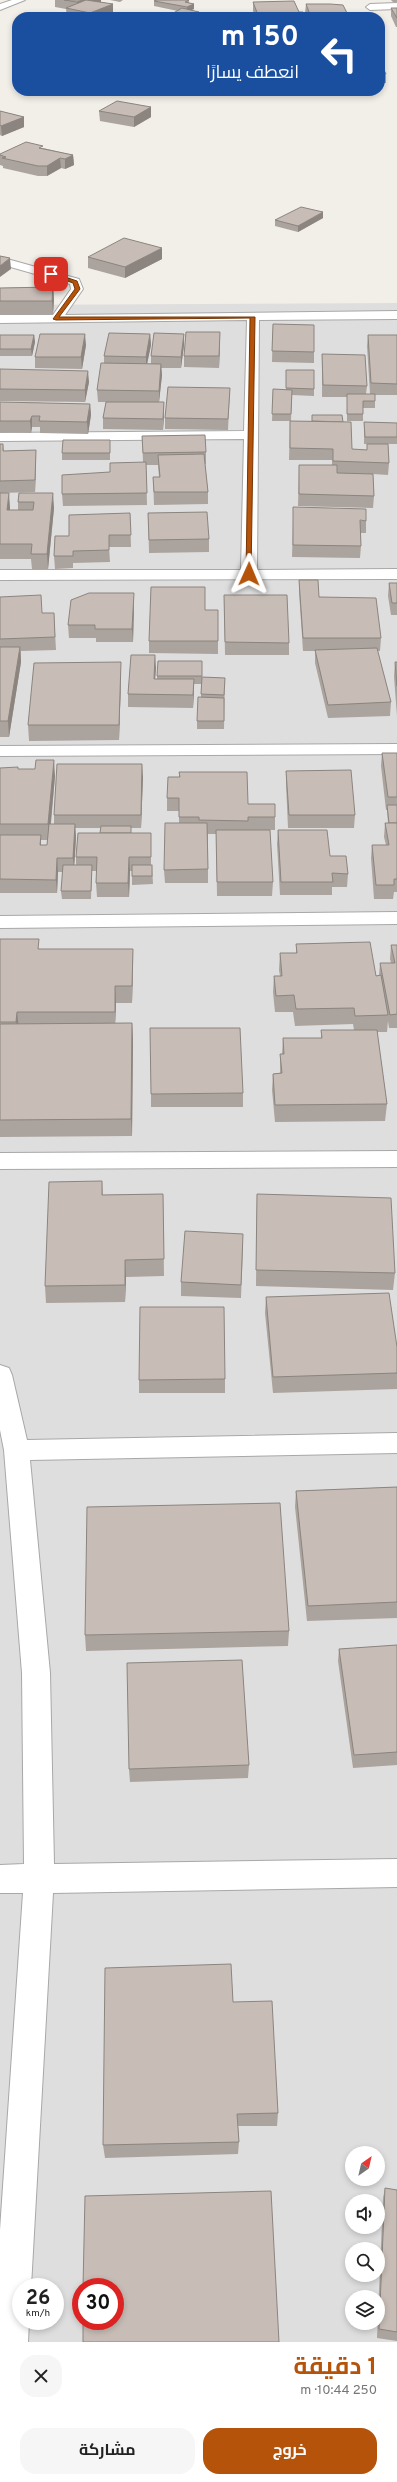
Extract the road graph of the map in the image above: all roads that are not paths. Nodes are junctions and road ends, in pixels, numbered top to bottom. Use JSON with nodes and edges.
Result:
{"nodes":[{"id":1,"x":21,"y":0,"type":"edge"},
{"id":2,"x":397,"y":6,"type":"edge"},
{"id":3,"x":0,"y":7,"type":"edge"},
{"id":4,"x":370,"y":7,"type":"dead end"},
{"id":5,"x":0,"y":260,"type":"edge"},
{"id":6,"x":397,"y":315,"type":"edge"},
{"id":7,"x":253,"y":317,"type":"junction"},
{"id":8,"x":56,"y":319,"type":"junction"},
{"id":9,"x":0,"y":320,"type":"edge"},
{"id":10,"x":251,"y":435,"type":"junction"},
{"id":11,"x":0,"y":437,"type":"edge"},
{"id":12,"x":249,"y":574,"type":"junction"},
{"id":13,"x":397,"y":574,"type":"edge"},
{"id":14,"x":0,"y":575,"type":"edge"},
{"id":15,"x":397,"y":749,"type":"edge"},
{"id":16,"x":0,"y":751,"type":"edge"},
{"id":17,"x":397,"y":918,"type":"edge"},
{"id":18,"x":0,"y":922,"type":"edge"},
{"id":19,"x":397,"y":1159,"type":"edge"},
{"id":20,"x":0,"y":1161,"type":"edge"},
{"id":21,"x":0,"y":1375,"type":"edge"},
{"id":22,"x":397,"y":1443,"type":"edge"},
{"id":23,"x":17,"y":1450,"type":"junction"},
{"id":24,"x":397,"y":1873,"type":"edge"},
{"id":25,"x":39,"y":1879,"type":"junction"},
{"id":26,"x":0,"y":1880,"type":"edge"},
{"id":27,"x":10,"y":2342,"type":"edge"}],
"edges":[{"from":1,"to":3,"type":"street"},
{"from":2,"to":4,"type":"street"},
{"from":5,"to":8,"type":"street"},
{"from":6,"to":7,"type":"street"},
{"from":7,"to":8,"type":"street"},
{"from":7,"to":10,"type":"street"},
{"from":8,"to":9,"type":"street"},
{"from":10,"to":11,"type":"street"},
{"from":10,"to":12,"type":"street"},
{"from":12,"to":13,"type":"street"},
{"from":12,"to":14,"type":"street"},
{"from":15,"to":16,"type":"street"},
{"from":17,"to":18,"type":"street"},
{"from":19,"to":20,"type":"street"},
{"from":21,"to":23,"type":"street"},
{"from":22,"to":23,"type":"street"},
{"from":23,"to":25,"type":"street"},
{"from":24,"to":25,"type":"street"},
{"from":25,"to":26,"type":"street"},
{"from":25,"to":27,"type":"street"}]}
